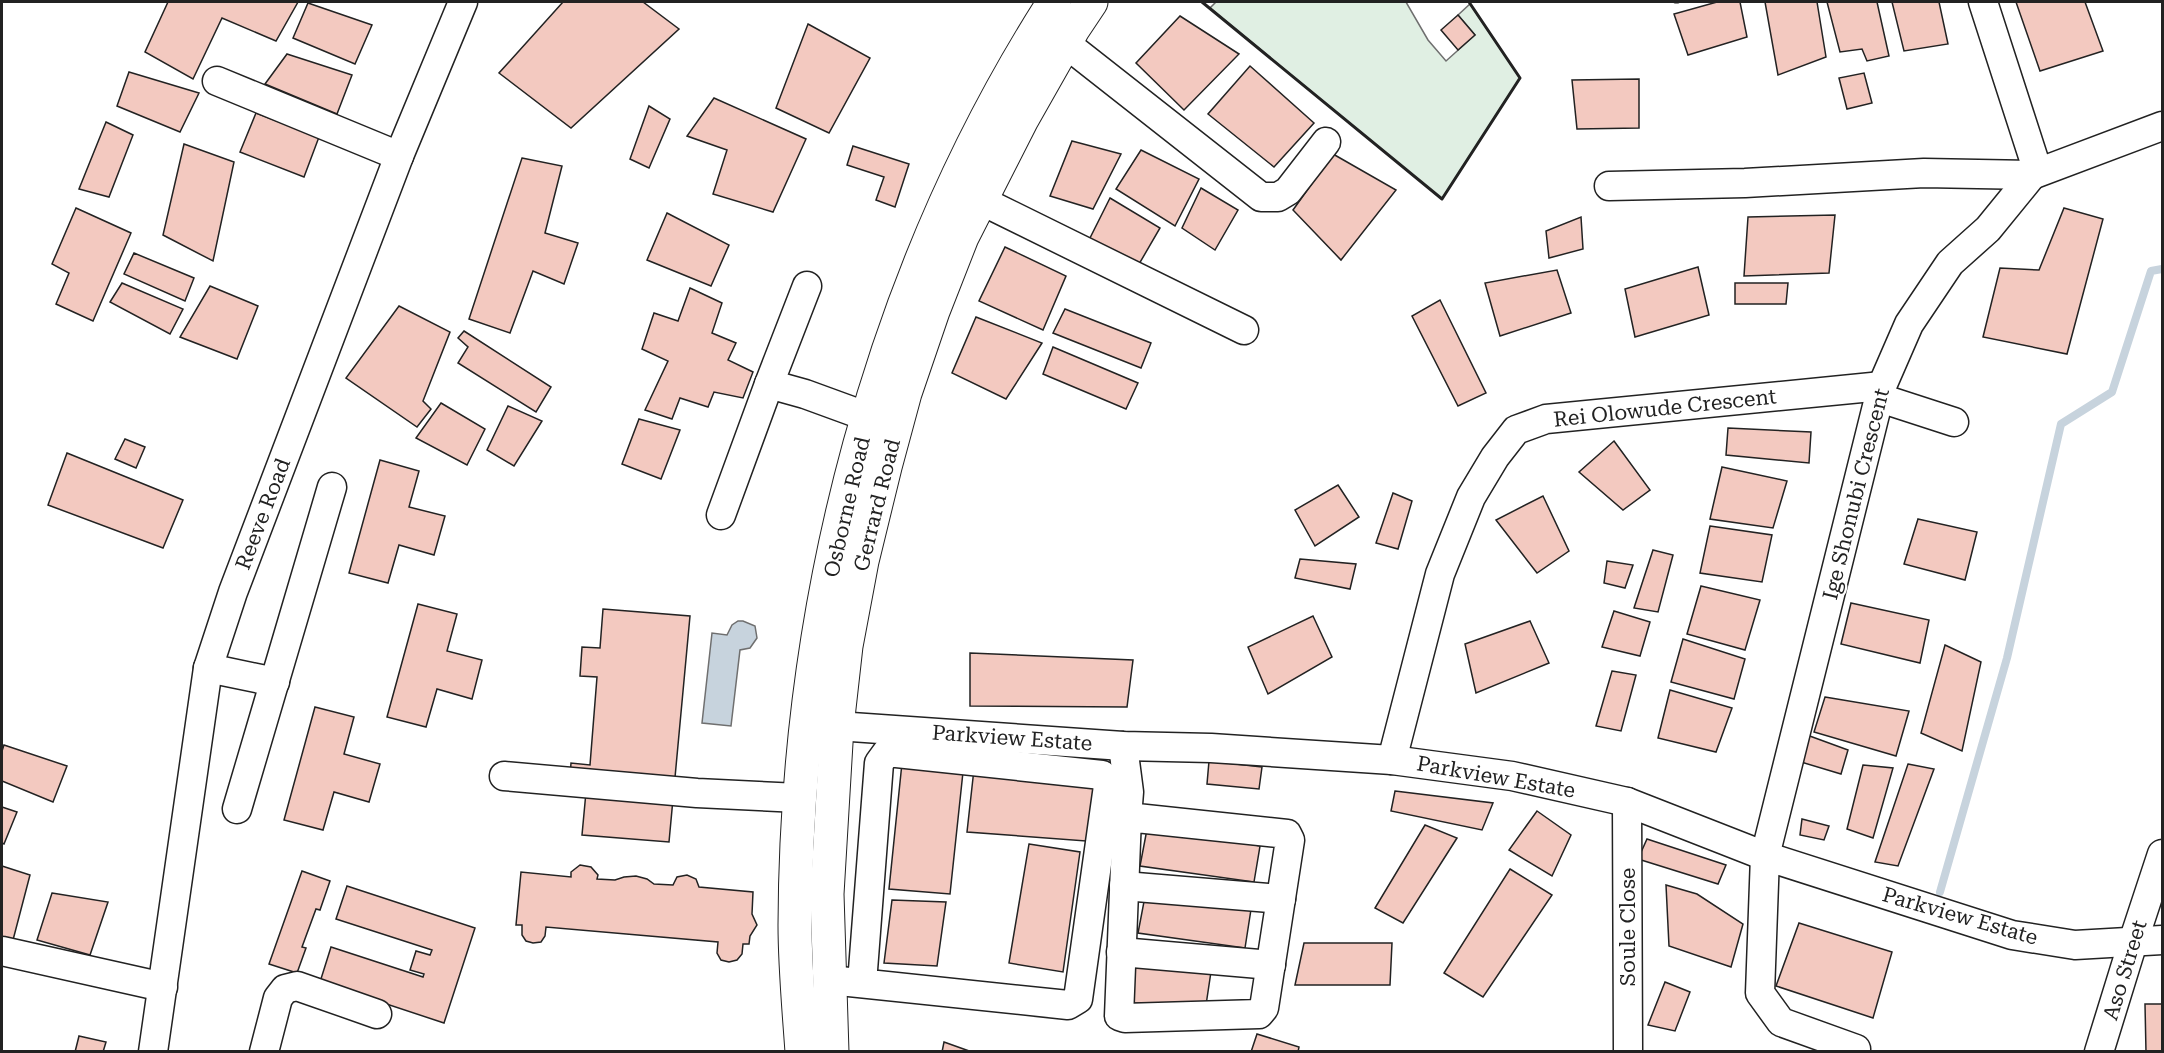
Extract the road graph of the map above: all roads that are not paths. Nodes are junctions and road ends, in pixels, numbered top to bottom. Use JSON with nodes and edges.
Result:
{"nodes":[{"id":1,"x":462,"y":2,"type":"edge"},
{"id":2,"x":1054,"y":2,"type":"edge"},
{"id":3,"x":1091,"y":2,"type":"edge"},
{"id":4,"x":1983,"y":2,"type":"edge"},
{"id":5,"x":1065,"y":43,"type":"junction"},
{"id":6,"x":217,"y":81,"type":"dead end"},
{"id":7,"x":2163,"y":126,"type":"edge"},
{"id":8,"x":1326,"y":142,"type":"dead end"},
{"id":9,"x":399,"y":156,"type":"junction"},
{"id":10,"x":2035,"y":174,"type":"junction"},
{"id":11,"x":1609,"y":186,"type":"dead end"},
{"id":12,"x":980,"y":200,"type":"junction"},
{"id":13,"x":807,"y":286,"type":"dead end"},
{"id":14,"x":1244,"y":330,"type":"dead end"},
{"id":15,"x":769,"y":384,"type":"junction"},
{"id":16,"x":1881,"y":392,"type":"junction"},
{"id":17,"x":868,"y":417,"type":"junction"},
{"id":18,"x":1954,"y":422,"type":"dead end"},
{"id":19,"x":332,"y":487,"type":"dead end"},
{"id":20,"x":721,"y":515,"type":"dead end"},
{"id":21,"x":208,"y":668,"type":"junction"},
{"id":22,"x":275,"y":682,"type":"junction"},
{"id":23,"x":837,"y":726,"type":"junction"},
{"id":24,"x":1123,"y":746,"type":"junction"},
{"id":25,"x":1392,"y":760,"type":"junction"},
{"id":26,"x":504,"y":776,"type":"dead end"},
{"id":27,"x":799,"y":798,"type":"junction"},
{"id":28,"x":1627,"y":802,"type":"junction"},
{"id":29,"x":237,"y":809,"type":"dead end"},
{"id":30,"x":1126,"y":817,"type":"junction"},
{"id":31,"x":2163,"y":854,"type":"edge"},
{"id":32,"x":1766,"y":856,"type":"junction"},
{"id":33,"x":1124,"y":886,"type":"junction"},
{"id":34,"x":1281,"y":899,"type":"junction"},
{"id":35,"x":2163,"y":940,"type":"edge"},
{"id":36,"x":2133,"y":942,"type":"junction"},
{"id":37,"x":2,"y":951,"type":"edge"},
{"id":38,"x":1121,"y":952,"type":"junction"},
{"id":39,"x":1271,"y":964,"type":"junction"},
{"id":40,"x":830,"y":980,"type":"junction"},
{"id":41,"x":862,"y":983,"type":"junction"},
{"id":42,"x":163,"y":987,"type":"junction"},
{"id":43,"x":377,"y":1014,"type":"dead end"},
{"id":44,"x":1856,"y":1049,"type":"dead end"},
{"id":45,"x":153,"y":1052,"type":"edge"},
{"id":46,"x":264,"y":1052,"type":"edge"},
{"id":47,"x":802,"y":1052,"type":"edge"},
{"id":48,"x":832,"y":1052,"type":"edge"},
{"id":49,"x":1628,"y":1052,"type":"edge"},
{"id":50,"x":2099,"y":1052,"type":"edge"}],
"edges":[{"from":1,"to":9,"type":"street","name":"Reeve Road"},
{"from":2,"to":17,"type":"main road","name":"Osborne Road"},
{"from":3,"to":5,"type":"main road","name":"Gerrard Road"},
{"from":4,"to":10,"type":"street"},
{"from":5,"to":8,"type":"street"},
{"from":5,"to":12,"type":"main road","name":"Gerrard Road"},
{"from":6,"to":9,"type":"street"},
{"from":7,"to":10,"type":"street"},
{"from":9,"to":21,"type":"street","name":"Reeve Road"},
{"from":10,"to":11,"type":"street"},
{"from":10,"to":16,"type":"street","name":"Ige Shonubi Crescent"},
{"from":12,"to":14,"type":"street"},
{"from":12,"to":23,"type":"main road","name":"Gerrard Road"},
{"from":13,"to":15,"type":"street"},
{"from":15,"to":17,"type":"street"},
{"from":15,"to":20,"type":"street"},
{"from":16,"to":18,"type":"street"},
{"from":16,"to":25,"type":"street","name":"Rei Olowude Crescent"},
{"from":16,"to":32,"type":"street","name":"Ige Shonubi Crescent"},
{"from":17,"to":27,"type":"main road","name":"Osborne Road"},
{"from":19,"to":22,"type":"street"},
{"from":21,"to":22,"type":"street"},
{"from":21,"to":42,"type":"street","name":"Reeve Road"},
{"from":22,"to":29,"type":"street"},
{"from":23,"to":24,"type":"street","name":"Parkview Estate"},
{"from":23,"to":40,"type":"main road","name":"Gerrard Road"},
{"from":24,"to":25,"type":"street","name":"Parkview Estate"},
{"from":24,"to":30,"type":"street"},
{"from":25,"to":28,"type":"street","name":"Parkview Estate"},
{"from":26,"to":27,"type":"street"},
{"from":27,"to":47,"type":"main road","name":"Osborne Road"},
{"from":28,"to":32,"type":"street","name":"Parkview Estate"},
{"from":28,"to":49,"type":"street","name":"Soule Close"},
{"from":30,"to":33,"type":"street"},
{"from":30,"to":34,"type":"street"},
{"from":31,"to":36,"type":"street","name":"Aso Street"},
{"from":32,"to":36,"type":"street","name":"Parkview Estate"},
{"from":32,"to":44,"type":"street","name":"Ige Shonubi Crescent"},
{"from":33,"to":34,"type":"street"},
{"from":33,"to":38,"type":"street"},
{"from":34,"to":39,"type":"street"},
{"from":35,"to":36,"type":"street","name":"Parkview Estate"},
{"from":36,"to":50,"type":"street","name":"Aso Street"},
{"from":37,"to":42,"type":"street"},
{"from":38,"to":39,"type":"street"},
{"from":38,"to":39,"type":"street"},
{"from":40,"to":41,"type":"street"},
{"from":40,"to":48,"type":"main road","name":"Gerrard Road"},
{"from":41,"to":41,"type":"street"},
{"from":42,"to":45,"type":"street","name":"Reeve Road"},
{"from":43,"to":46,"type":"street"}]}
